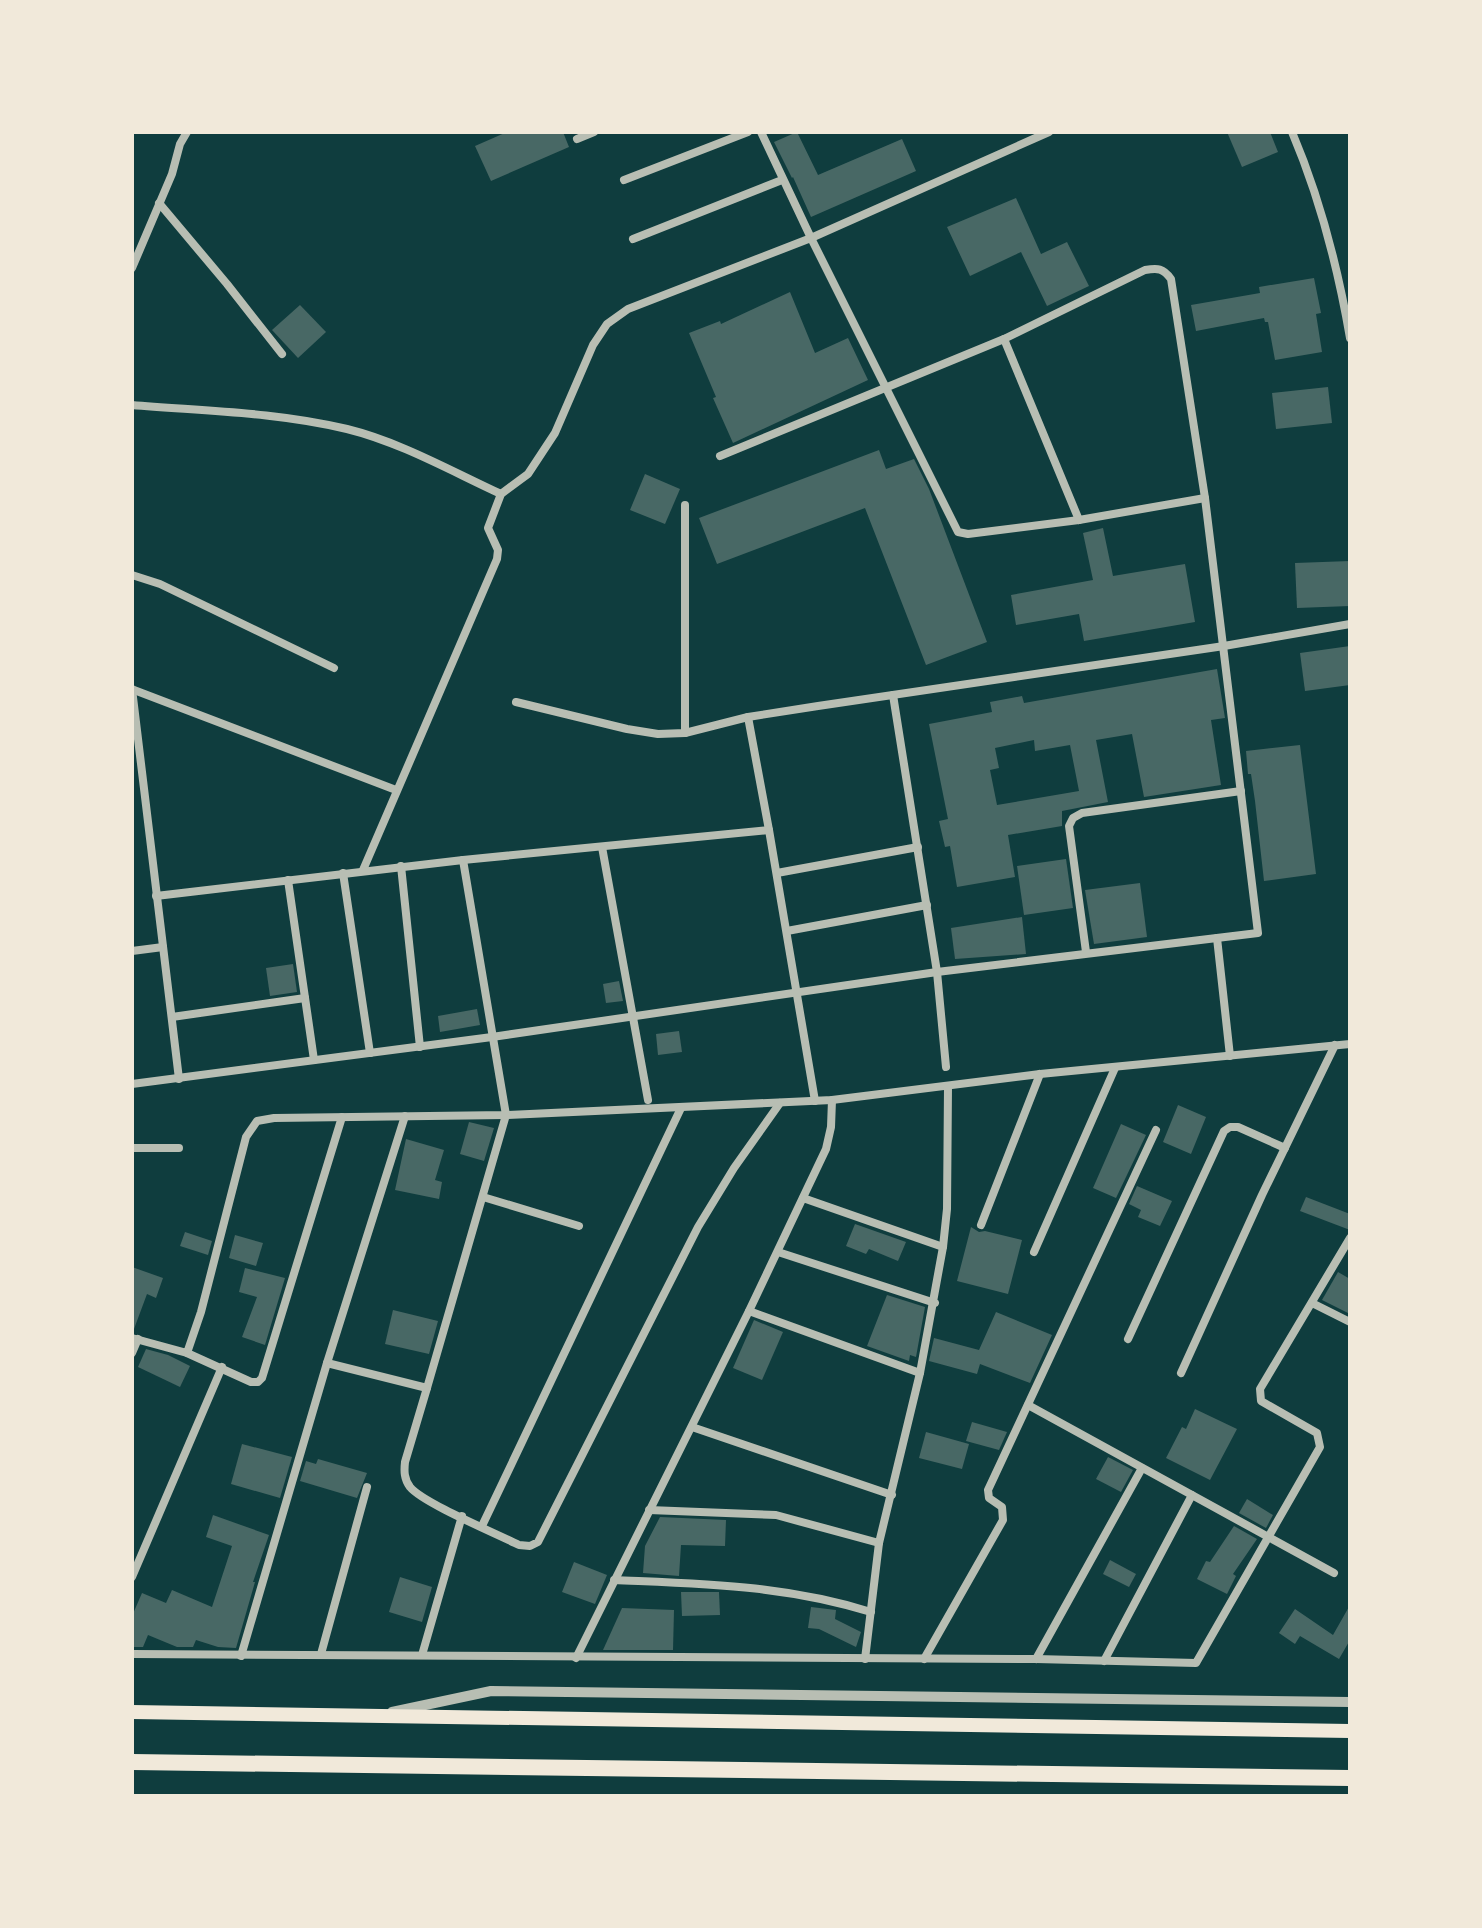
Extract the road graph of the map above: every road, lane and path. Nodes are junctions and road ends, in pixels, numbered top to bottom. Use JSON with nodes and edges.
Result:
{"nodes":[{"id":1,"x":187,"y":132,"type":"edge"},
{"id":2,"x":594,"y":132,"type":"edge"},
{"id":3,"x":748,"y":132,"type":"edge"},
{"id":4,"x":761,"y":132,"type":"edge"},
{"id":5,"x":1049,"y":132,"type":"edge"},
{"id":6,"x":1292,"y":132,"type":"edge"},
{"id":7,"x":577,"y":139,"type":"dead end"},
{"id":8,"x":624,"y":180,"type":"dead end"},
{"id":9,"x":782,"y":180,"type":"junction"},
{"id":10,"x":159,"y":203,"type":"junction"},
{"id":11,"x":811,"y":238,"type":"junction"},
{"id":12,"x":633,"y":239,"type":"dead end"},
{"id":13,"x":132,"y":268,"type":"edge"},
{"id":14,"x":1339,"y":273,"type":"junction"},
{"id":15,"x":1350,"y":273,"type":"edge"},
{"id":16,"x":1350,"y":338,"type":"edge"},
{"id":17,"x":1004,"y":339,"type":"junction"},
{"id":18,"x":282,"y":354,"type":"dead end"},
{"id":19,"x":885,"y":386,"type":"junction"},
{"id":20,"x":132,"y":405,"type":"edge"},
{"id":21,"x":720,"y":456,"type":"dead end"},
{"id":22,"x":501,"y":494,"type":"junction"},
{"id":23,"x":1205,"y":498,"type":"junction"},
{"id":24,"x":685,"y":505,"type":"dead end"},
{"id":25,"x":1079,"y":520,"type":"junction"},
{"id":26,"x":132,"y":575,"type":"edge"},
{"id":27,"x":1350,"y":624,"type":"edge"},
{"id":28,"x":1224,"y":646,"type":"junction"},
{"id":29,"x":334,"y":668,"type":"dead end"},
{"id":30,"x":133,"y":690,"type":"edge"},
{"id":31,"x":893,"y":695,"type":"junction"},
{"id":32,"x":516,"y":702,"type":"dead end"},
{"id":33,"x":748,"y":717,"type":"junction"},
{"id":34,"x":685,"y":733,"type":"junction"},
{"id":35,"x":396,"y":790,"type":"junction"},
{"id":36,"x":1241,"y":791,"type":"junction"},
{"id":37,"x":769,"y":830,"type":"junction"},
{"id":38,"x":602,"y":847,"type":"junction"},
{"id":39,"x":918,"y":847,"type":"junction"},
{"id":40,"x":463,"y":860,"type":"junction"},
{"id":41,"x":401,"y":866,"type":"junction"},
{"id":42,"x":363,"y":870,"type":"junction"},
{"id":43,"x":343,"y":873,"type":"junction"},
{"id":44,"x":777,"y":873,"type":"junction"},
{"id":45,"x":288,"y":880,"type":"junction"},
{"id":46,"x":156,"y":896,"type":"junction"},
{"id":47,"x":927,"y":905,"type":"junction"},
{"id":48,"x":787,"y":931,"type":"junction"},
{"id":49,"x":1217,"y":938,"type":"junction"},
{"id":50,"x":163,"y":947,"type":"junction"},
{"id":51,"x":132,"y":951,"type":"edge"},
{"id":52,"x":1086,"y":952,"type":"junction"},
{"id":53,"x":937,"y":972,"type":"junction"},
{"id":54,"x":798,"y":991,"type":"junction"},
{"id":55,"x":305,"y":998,"type":"junction"},
{"id":56,"x":634,"y":1014,"type":"junction"},
{"id":57,"x":172,"y":1017,"type":"junction"},
{"id":58,"x":492,"y":1037,"type":"junction"},
{"id":59,"x":1350,"y":1044,"type":"edge"},
{"id":60,"x":1335,"y":1045,"type":"junction"},
{"id":61,"x":420,"y":1047,"type":"junction"},
{"id":62,"x":370,"y":1053,"type":"junction"},
{"id":63,"x":1230,"y":1056,"type":"junction"},
{"id":64,"x":314,"y":1060,"type":"junction"},
{"id":65,"x":946,"y":1067,"type":"dead end"},
{"id":66,"x":1115,"y":1068,"type":"junction"},
{"id":67,"x":1040,"y":1074,"type":"junction"},
{"id":68,"x":179,"y":1079,"type":"junction"},
{"id":69,"x":132,"y":1084,"type":"edge"},
{"id":70,"x":948,"y":1087,"type":"junction"},
{"id":71,"x":648,"y":1100,"type":"dead end"},
{"id":72,"x":832,"y":1100,"type":"junction"},
{"id":73,"x":815,"y":1101,"type":"junction"},
{"id":74,"x":780,"y":1103,"type":"junction"},
{"id":75,"x":681,"y":1108,"type":"junction"},
{"id":76,"x":506,"y":1115,"type":"junction"},
{"id":77,"x":405,"y":1116,"type":"junction"},
{"id":78,"x":342,"y":1117,"type":"junction"},
{"id":79,"x":1156,"y":1130,"type":"dead end"},
{"id":80,"x":132,"y":1148,"type":"edge"},
{"id":81,"x":179,"y":1148,"type":"dead end"},
{"id":82,"x":1285,"y":1148,"type":"junction"},
{"id":83,"x":483,"y":1197,"type":"junction"},
{"id":84,"x":803,"y":1198,"type":"junction"},
{"id":85,"x":981,"y":1225,"type":"dead end"},
{"id":86,"x":579,"y":1226,"type":"dead end"},
{"id":87,"x":1350,"y":1238,"type":"edge"},
{"id":88,"x":943,"y":1247,"type":"junction"},
{"id":89,"x":778,"y":1252,"type":"junction"},
{"id":90,"x":1034,"y":1252,"type":"dead end"},
{"id":91,"x":935,"y":1303,"type":"junction"},
{"id":92,"x":1312,"y":1303,"type":"junction"},
{"id":93,"x":749,"y":1311,"type":"junction"},
{"id":94,"x":1350,"y":1322,"type":"edge"},
{"id":95,"x":135,"y":1338,"type":"edge"},
{"id":96,"x":1128,"y":1339,"type":"dead end"},
{"id":97,"x":132,"y":1353,"type":"edge"},
{"id":98,"x":187,"y":1353,"type":"junction"},
{"id":99,"x":327,"y":1363,"type":"junction"},
{"id":100,"x":222,"y":1367,"type":"junction"},
{"id":101,"x":920,"y":1373,"type":"junction"},
{"id":102,"x":1181,"y":1373,"type":"dead end"},
{"id":103,"x":427,"y":1388,"type":"junction"},
{"id":104,"x":1028,"y":1405,"type":"junction"},
{"id":105,"x":692,"y":1427,"type":"junction"},
{"id":106,"x":1142,"y":1468,"type":"junction"},
{"id":107,"x":367,"y":1487,"type":"dead end"},
{"id":108,"x":892,"y":1495,"type":"junction"},
{"id":109,"x":1192,"y":1495,"type":"junction"},
{"id":110,"x":649,"y":1510,"type":"junction"},
{"id":111,"x":462,"y":1516,"type":"junction"},
{"id":112,"x":482,"y":1526,"type":"junction"},
{"id":113,"x":1267,"y":1536,"type":"junction"},
{"id":114,"x":879,"y":1543,"type":"junction"},
{"id":115,"x":1334,"y":1573,"type":"dead end"},
{"id":116,"x":132,"y":1577,"type":"edge"},
{"id":117,"x":614,"y":1580,"type":"junction"},
{"id":118,"x":871,"y":1612,"type":"junction"},
{"id":119,"x":132,"y":1654,"type":"edge"},
{"id":120,"x":321,"y":1654,"type":"junction"},
{"id":121,"x":422,"y":1655,"type":"junction"},
{"id":122,"x":241,"y":1656,"type":"junction"},
{"id":123,"x":576,"y":1658,"type":"junction"},
{"id":124,"x":865,"y":1659,"type":"junction"},
{"id":125,"x":924,"y":1659,"type":"junction"},
{"id":126,"x":1036,"y":1659,"type":"junction"},
{"id":127,"x":1104,"y":1661,"type":"junction"},
{"id":128,"x":1350,"y":1702,"type":"edge"},
{"id":129,"x":132,"y":1712,"type":"edge"},
{"id":130,"x":377,"y":1715,"type":"junction"},
{"id":131,"x":1350,"y":1731,"type":"edge"},
{"id":132,"x":132,"y":1762,"type":"edge"},
{"id":133,"x":1350,"y":1778,"type":"edge"}],
"edges":[{"from":1,"to":10,"type":"street"},
{"from":2,"to":7,"type":"street"},
{"from":3,"to":8,"type":"street"},
{"from":4,"to":9,"type":"street"},
{"from":5,"to":11,"type":"street"},
{"from":6,"to":14,"type":"street"},
{"from":9,"to":11,"type":"street"},
{"from":9,"to":12,"type":"street"},
{"from":10,"to":13,"type":"street"},
{"from":10,"to":18,"type":"street"},
{"from":11,"to":19,"type":"street"},
{"from":11,"to":22,"type":"street"},
{"from":14,"to":15,"type":"street"},
{"from":14,"to":16,"type":"street"},
{"from":17,"to":19,"type":"street"},
{"from":17,"to":23,"type":"street"},
{"from":17,"to":25,"type":"street"},
{"from":19,"to":21,"type":"street"},
{"from":19,"to":25,"type":"street"},
{"from":20,"to":22,"type":"street"},
{"from":22,"to":35,"type":"street"},
{"from":23,"to":25,"type":"street"},
{"from":23,"to":28,"type":"street"},
{"from":24,"to":34,"type":"street"},
{"from":26,"to":29,"type":"street"},
{"from":27,"to":28,"type":"street"},
{"from":28,"to":31,"type":"street"},
{"from":28,"to":36,"type":"street"},
{"from":30,"to":35,"type":"street"},
{"from":30,"to":46,"type":"street"},
{"from":31,"to":33,"type":"street"},
{"from":31,"to":39,"type":"street"},
{"from":32,"to":34,"type":"street"},
{"from":33,"to":34,"type":"street"},
{"from":33,"to":37,"type":"street"},
{"from":35,"to":42,"type":"street"},
{"from":36,"to":49,"type":"street"},
{"from":36,"to":52,"type":"street"},
{"from":37,"to":38,"type":"street"},
{"from":37,"to":44,"type":"street"},
{"from":38,"to":40,"type":"street"},
{"from":38,"to":56,"type":"street"},
{"from":39,"to":44,"type":"street"},
{"from":39,"to":47,"type":"street"},
{"from":40,"to":41,"type":"street"},
{"from":40,"to":58,"type":"street"},
{"from":41,"to":42,"type":"street"},
{"from":41,"to":61,"type":"street"},
{"from":42,"to":43,"type":"street"},
{"from":43,"to":45,"type":"street"},
{"from":43,"to":62,"type":"street"},
{"from":44,"to":48,"type":"street"},
{"from":45,"to":46,"type":"street"},
{"from":45,"to":55,"type":"street"},
{"from":46,"to":50,"type":"street"},
{"from":47,"to":48,"type":"street"},
{"from":47,"to":53,"type":"street"},
{"from":48,"to":54,"type":"street"},
{"from":49,"to":52,"type":"street"},
{"from":49,"to":63,"type":"street"},
{"from":50,"to":51,"type":"street"},
{"from":50,"to":57,"type":"street"},
{"from":52,"to":53,"type":"street"},
{"from":53,"to":54,"type":"street"},
{"from":53,"to":65,"type":"street"},
{"from":54,"to":56,"type":"street"},
{"from":54,"to":73,"type":"street"},
{"from":55,"to":57,"type":"street"},
{"from":55,"to":64,"type":"street"},
{"from":56,"to":58,"type":"street"},
{"from":56,"to":71,"type":"street"},
{"from":57,"to":68,"type":"street"},
{"from":58,"to":61,"type":"street"},
{"from":58,"to":76,"type":"street"},
{"from":59,"to":60,"type":"street"},
{"from":60,"to":63,"type":"street"},
{"from":60,"to":82,"type":"street"},
{"from":61,"to":62,"type":"street"},
{"from":62,"to":64,"type":"street"},
{"from":63,"to":66,"type":"street"},
{"from":64,"to":68,"type":"street"},
{"from":66,"to":67,"type":"street"},
{"from":66,"to":90,"type":"street"},
{"from":67,"to":70,"type":"street"},
{"from":67,"to":85,"type":"street"},
{"from":68,"to":69,"type":"street"},
{"from":70,"to":72,"type":"street"},
{"from":70,"to":88,"type":"street"},
{"from":72,"to":73,"type":"street"},
{"from":72,"to":84,"type":"street"},
{"from":73,"to":74,"type":"street"},
{"from":74,"to":75,"type":"street"},
{"from":74,"to":112,"type":"street"},
{"from":75,"to":76,"type":"street"},
{"from":75,"to":112,"type":"street"},
{"from":76,"to":77,"type":"street"},
{"from":76,"to":83,"type":"street"},
{"from":77,"to":78,"type":"street"},
{"from":77,"to":99,"type":"street"},
{"from":78,"to":98,"type":"street"},
{"from":78,"to":100,"type":"street"},
{"from":79,"to":104,"type":"street"},
{"from":80,"to":81,"type":"street"},
{"from":82,"to":96,"type":"street"},
{"from":82,"to":102,"type":"street"},
{"from":83,"to":86,"type":"street"},
{"from":83,"to":103,"type":"street"},
{"from":84,"to":88,"type":"street"},
{"from":84,"to":89,"type":"street"},
{"from":87,"to":92,"type":"street"},
{"from":88,"to":91,"type":"street"},
{"from":89,"to":91,"type":"street"},
{"from":89,"to":93,"type":"street"},
{"from":91,"to":101,"type":"street"},
{"from":92,"to":94,"type":"street"},
{"from":92,"to":113,"type":"street"},
{"from":93,"to":101,"type":"street"},
{"from":93,"to":105,"type":"street"},
{"from":95,"to":97,"type":"street"},
{"from":95,"to":98,"type":"street"},
{"from":98,"to":100,"type":"street"},
{"from":99,"to":103,"type":"street"},
{"from":99,"to":122,"type":"street"},
{"from":100,"to":116,"type":"street"},
{"from":101,"to":108,"type":"street"},
{"from":103,"to":111,"type":"street"},
{"from":104,"to":106,"type":"street"},
{"from":104,"to":125,"type":"street"},
{"from":105,"to":108,"type":"street"},
{"from":105,"to":110,"type":"street"},
{"from":106,"to":109,"type":"street"},
{"from":106,"to":126,"type":"street"},
{"from":107,"to":120,"type":"street"},
{"from":108,"to":114,"type":"street"},
{"from":109,"to":113,"type":"street"},
{"from":109,"to":127,"type":"street"},
{"from":110,"to":114,"type":"street"},
{"from":110,"to":117,"type":"street"},
{"from":111,"to":112,"type":"street"},
{"from":111,"to":121,"type":"street"},
{"from":113,"to":115,"type":"street"},
{"from":113,"to":127,"type":"street"},
{"from":114,"to":118,"type":"street"},
{"from":117,"to":118,"type":"street"},
{"from":117,"to":123,"type":"street"},
{"from":118,"to":124,"type":"street"},
{"from":119,"to":122,"type":"street"},
{"from":120,"to":121,"type":"street"},
{"from":120,"to":122,"type":"street"},
{"from":121,"to":123,"type":"street"},
{"from":123,"to":124,"type":"street"},
{"from":124,"to":125,"type":"street"},
{"from":125,"to":126,"type":"street"},
{"from":126,"to":127,"type":"street"},
{"from":128,"to":130,"type":"street"},
{"from":129,"to":130,"type":"highway"},
{"from":130,"to":131,"type":"highway"},
{"from":132,"to":133,"type":"highway"}]}
